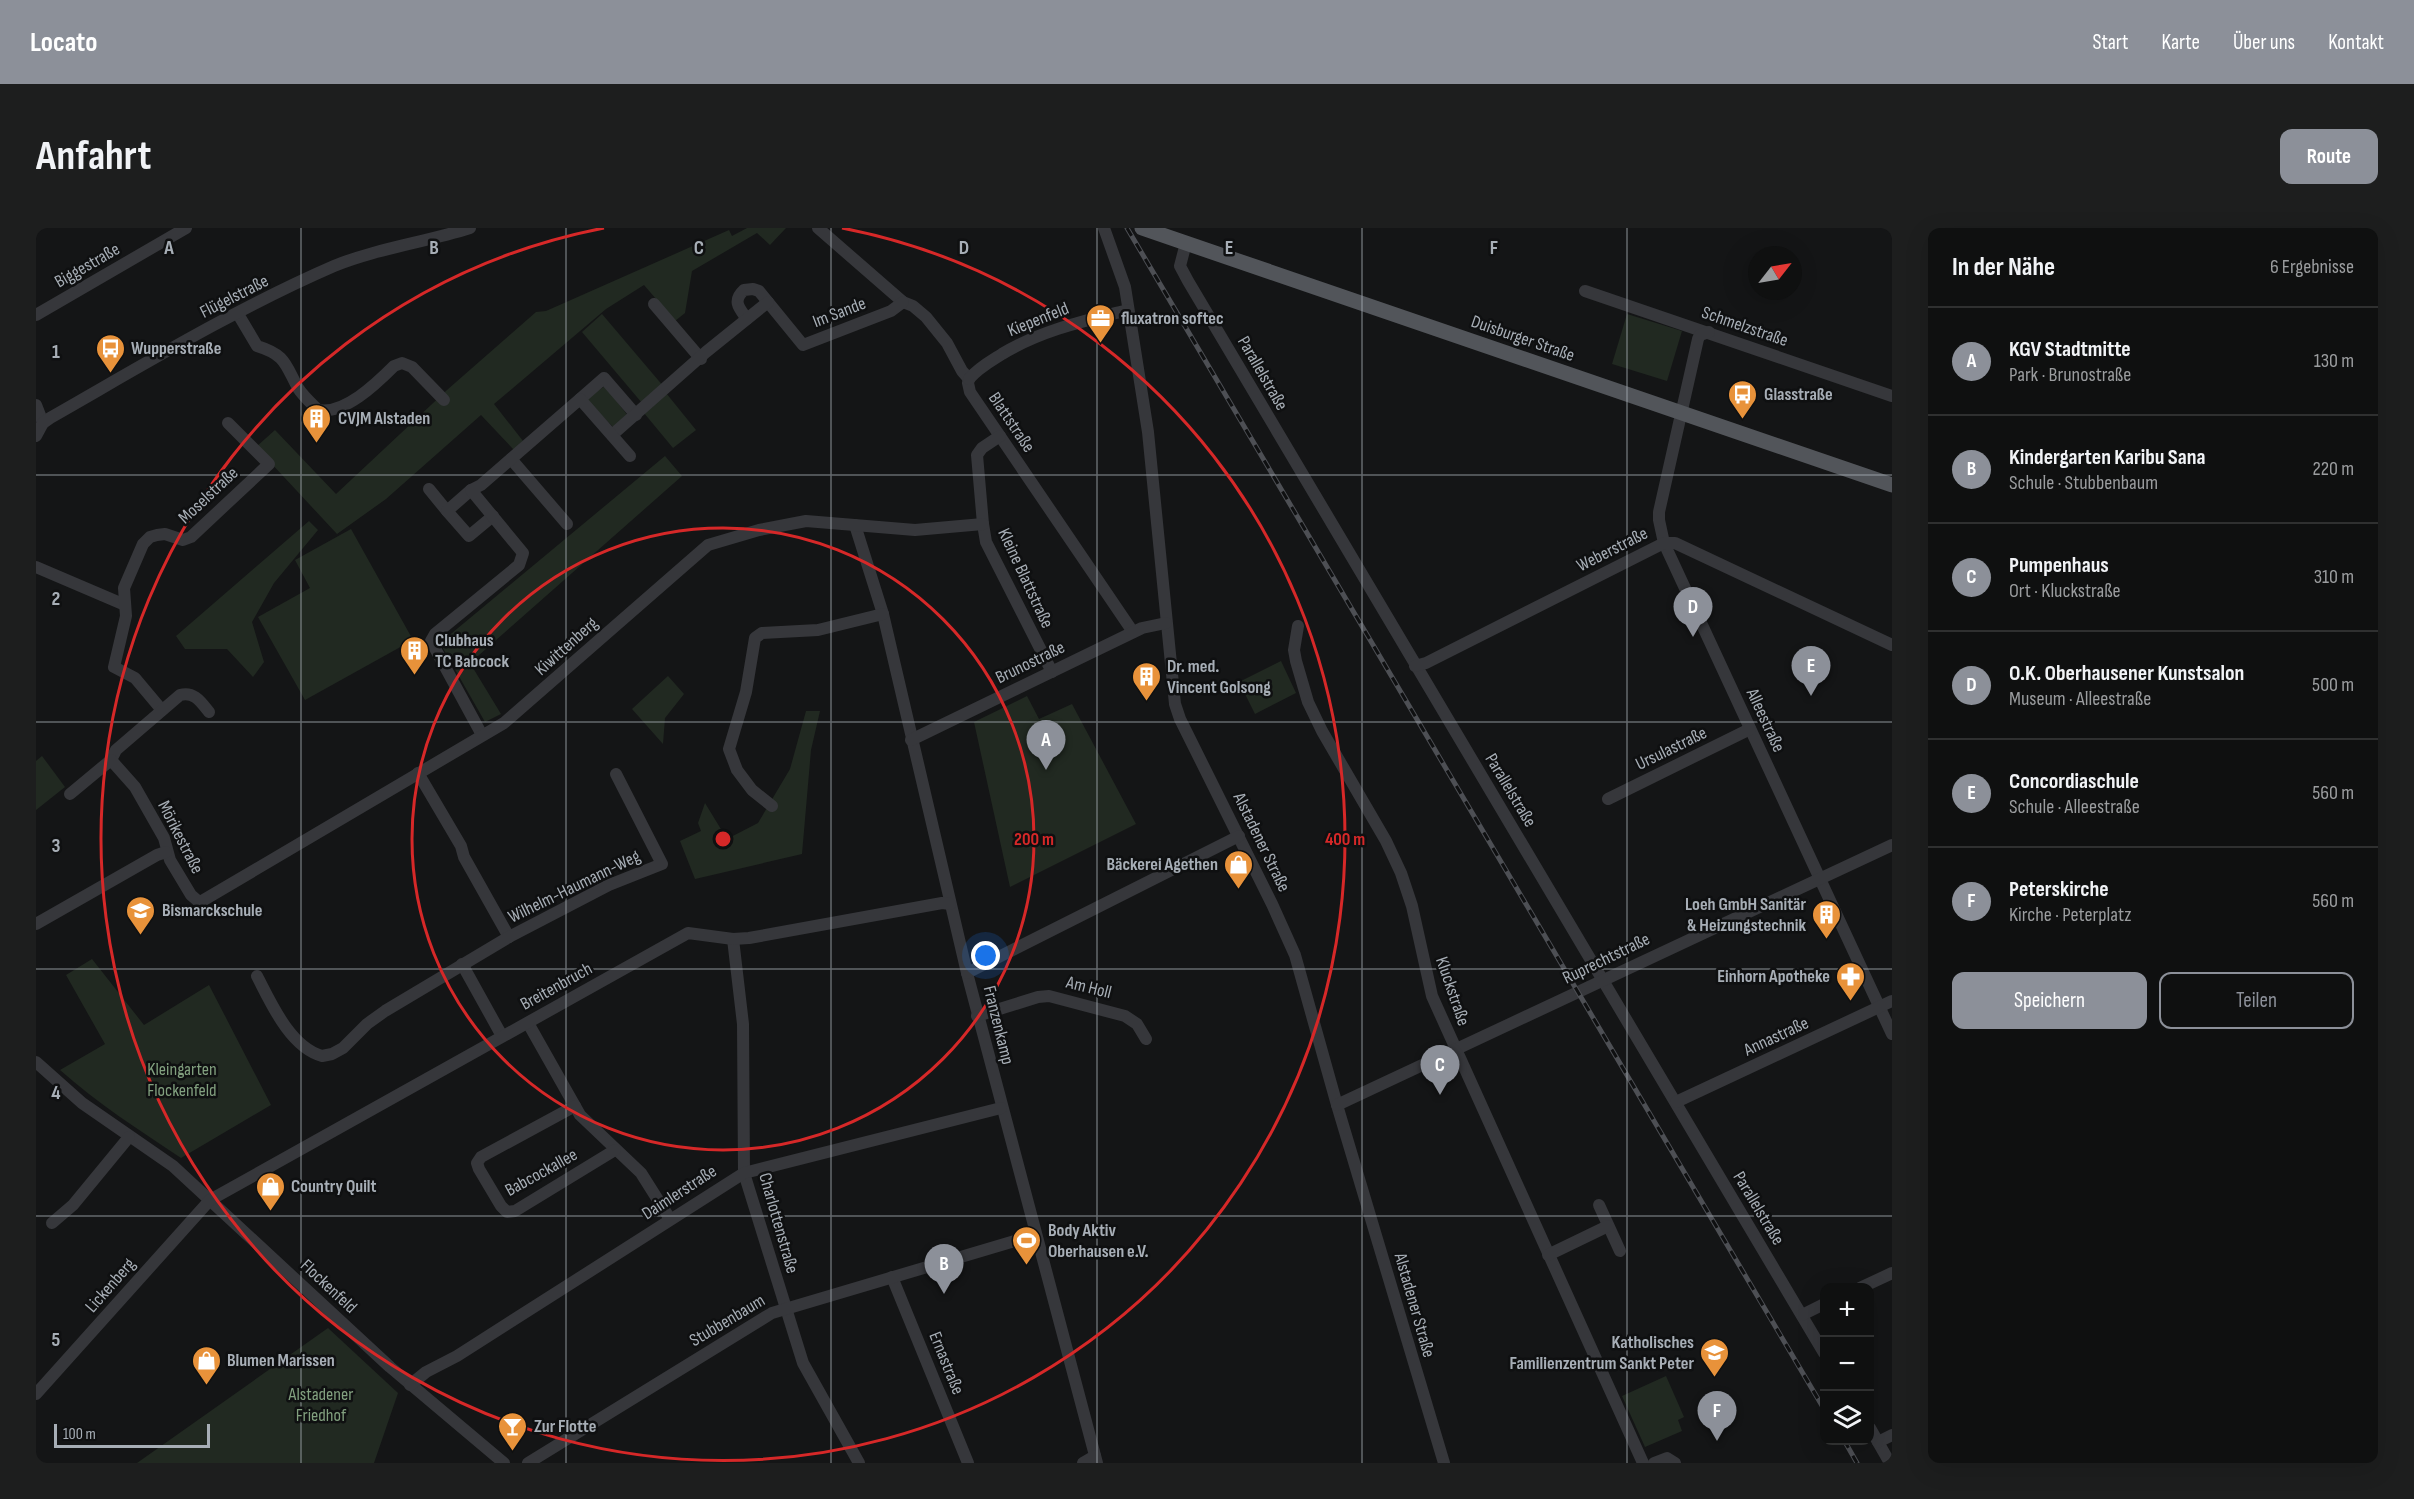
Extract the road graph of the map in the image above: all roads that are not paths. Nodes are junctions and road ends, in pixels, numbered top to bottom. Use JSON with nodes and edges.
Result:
{"nodes":[{"id":1,"x":186,"y":228,"type":"edge"},
{"id":2,"x":470,"y":228,"type":"edge"},
{"id":3,"x":818,"y":228,"type":"edge"},
{"id":4,"x":1104,"y":228,"type":"edge"},
{"id":5,"x":1146,"y":229,"type":"edge"},
{"id":6,"x":1186,"y":243,"type":"junction"},
{"id":7,"x":1585,"y":291,"type":"dead end"},
{"id":8,"x":768,"y":302,"type":"junction"},
{"id":9,"x":903,"y":302,"type":"junction"},
{"id":10,"x":654,"y":304,"type":"dead end"},
{"id":11,"x":1128,"y":310,"type":"junction"},
{"id":12,"x":238,"y":314,"type":"junction"},
{"id":13,"x":36,"y":315,"type":"edge"},
{"id":14,"x":747,"y":319,"type":"junction"},
{"id":15,"x":1709,"y":332,"type":"junction"},
{"id":16,"x":701,"y":359,"type":"junction"},
{"id":17,"x":969,"y":379,"type":"junction"},
{"id":18,"x":1892,"y":396,"type":"edge"},
{"id":19,"x":580,"y":399,"type":"junction"},
{"id":20,"x":444,"y":400,"type":"dead end"},
{"id":21,"x":36,"y":405,"type":"edge"},
{"id":22,"x":1682,"y":413,"type":"junction"},
{"id":23,"x":636,"y":415,"type":"junction"},
{"id":24,"x":43,"y":423,"type":"junction"},
{"id":25,"x":228,"y":423,"type":"dead end"},
{"id":26,"x":612,"y":435,"type":"junction"},
{"id":27,"x":36,"y":436,"type":"edge"},
{"id":28,"x":1000,"y":436,"type":"junction"},
{"id":29,"x":630,"y":456,"type":"dead end"},
{"id":30,"x":511,"y":459,"type":"junction"},
{"id":31,"x":1892,"y":485,"type":"edge"},
{"id":32,"x":429,"y":489,"type":"dead end"},
{"id":33,"x":471,"y":490,"type":"junction"},
{"id":34,"x":447,"y":511,"type":"junction"},
{"id":35,"x":493,"y":516,"type":"junction"},
{"id":36,"x":567,"y":524,"type":"dead end"},
{"id":37,"x":982,"y":524,"type":"junction"},
{"id":38,"x":855,"y":525,"type":"junction"},
{"id":39,"x":1664,"y":543,"type":"junction"},
{"id":40,"x":36,"y":567,"type":"edge"},
{"id":41,"x":125,"y":605,"type":"junction"},
{"id":42,"x":883,"y":614,"type":"junction"},
{"id":43,"x":1166,"y":623,"type":"junction"},
{"id":44,"x":1298,"y":626,"type":"dead end"},
{"id":45,"x":1133,"y":632,"type":"junction"},
{"id":46,"x":1892,"y":645,"type":"edge"},
{"id":47,"x":1415,"y":666,"type":"junction"},
{"id":48,"x":1052,"y":672,"type":"junction"},
{"id":49,"x":161,"y":709,"type":"junction"},
{"id":50,"x":209,"y":712,"type":"dead end"},
{"id":51,"x":1750,"y":729,"type":"junction"},
{"id":52,"x":482,"y":735,"type":"junction"},
{"id":53,"x":911,"y":740,"type":"junction"},
{"id":54,"x":111,"y":760,"type":"junction"},
{"id":55,"x":418,"y":773,"type":"junction"},
{"id":56,"x":616,"y":774,"type":"dead end"},
{"id":57,"x":70,"y":794,"type":"dead end"},
{"id":58,"x":1608,"y":799,"type":"dead end"},
{"id":59,"x":772,"y":806,"type":"dead end"},
{"id":60,"x":1239,"y":836,"type":"junction"},
{"id":61,"x":1892,"y":845,"type":"edge"},
{"id":62,"x":166,"y":852,"type":"junction"},
{"id":63,"x":1820,"y":878,"type":"junction"},
{"id":64,"x":198,"y":901,"type":"joint"},
{"id":65,"x":950,"y":904,"type":"junction"},
{"id":66,"x":36,"y":924,"type":"edge"},
{"id":67,"x":509,"y":937,"type":"junction"},
{"id":68,"x":733,"y":939,"type":"junction"},
{"id":69,"x":462,"y":964,"type":"junction"},
{"id":70,"x":967,"y":973,"type":"junction"},
{"id":71,"x":257,"y":976,"type":"dead end"},
{"id":72,"x":1603,"y":979,"type":"junction"},
{"id":73,"x":1892,"y":1002,"type":"edge"},
{"id":74,"x":1880,"y":1007,"type":"junction"},
{"id":75,"x":978,"y":1016,"type":"junction"},
{"id":76,"x":528,"y":1023,"type":"junction"},
{"id":77,"x":1892,"y":1034,"type":"edge"},
{"id":78,"x":502,"y":1036,"type":"junction"},
{"id":79,"x":1146,"y":1039,"type":"dead end"},
{"id":80,"x":1454,"y":1048,"type":"junction"},
{"id":81,"x":36,"y":1062,"type":"edge"},
{"id":82,"x":1676,"y":1102,"type":"junction"},
{"id":83,"x":1337,"y":1105,"type":"junction"},
{"id":84,"x":575,"y":1106,"type":"junction"},
{"id":85,"x":1001,"y":1108,"type":"junction"},
{"id":86,"x":129,"y":1137,"type":"junction"},
{"id":87,"x":615,"y":1150,"type":"junction"},
{"id":88,"x":744,"y":1173,"type":"junction"},
{"id":89,"x":210,"y":1200,"type":"junction"},
{"id":90,"x":1599,"y":1205,"type":"dead end"},
{"id":91,"x":670,"y":1219,"type":"junction"},
{"id":92,"x":52,"y":1222,"type":"dead end"},
{"id":93,"x":1608,"y":1226,"type":"junction"},
{"id":94,"x":1035,"y":1235,"type":"junction"},
{"id":95,"x":1620,"y":1251,"type":"dead end"},
{"id":96,"x":1548,"y":1254,"type":"junction"},
{"id":97,"x":1892,"y":1273,"type":"edge"},
{"id":98,"x":892,"y":1277,"type":"junction"},
{"id":99,"x":1869,"y":1283,"type":"edge"},
{"id":100,"x":1820,"y":1306,"type":"edge"},
{"id":101,"x":786,"y":1308,"type":"junction"},
{"id":102,"x":1802,"y":1315,"type":"junction"},
{"id":103,"x":1820,"y":1346,"type":"edge"},
{"id":104,"x":410,"y":1385,"type":"junction"},
{"id":105,"x":36,"y":1394,"type":"edge"},
{"id":106,"x":1892,"y":1435,"type":"edge"},
{"id":107,"x":1874,"y":1436,"type":"edge"},
{"id":108,"x":1878,"y":1442,"type":"junction"},
{"id":109,"x":1096,"y":1460,"type":"edge"},
{"id":110,"x":504,"y":1463,"type":"edge"},
{"id":111,"x":528,"y":1463,"type":"edge"},
{"id":112,"x":859,"y":1463,"type":"edge"},
{"id":113,"x":968,"y":1463,"type":"edge"},
{"id":114,"x":1083,"y":1463,"type":"edge"},
{"id":115,"x":1444,"y":1463,"type":"edge"},
{"id":116,"x":1643,"y":1463,"type":"edge"},
{"id":117,"x":1654,"y":1463,"type":"edge"},
{"id":118,"x":1675,"y":1463,"type":"edge"},
{"id":119,"x":1890,"y":1463,"type":"edge"}],
"edges":[{"from":1,"to":13,"type":"street","name":"Biggestraße"},
{"from":2,"to":12,"type":"street","name":"Flügelstraße"},
{"from":3,"to":9,"type":"street","name":"Blattstraße"},
{"from":4,"to":11,"type":"street","name":"Alstadener Straße"},
{"from":5,"to":6,"type":"main road","name":"Duisburger Straße"},
{"from":6,"to":22,"type":"main road","name":"Duisburger Straße"},
{"from":6,"to":47,"type":"street","name":"Parallelstraße"},
{"from":7,"to":15,"type":"street","name":"Schmelzstraße"},
{"from":8,"to":9,"type":"street","name":"Im Sande"},
{"from":8,"to":14,"type":"street"},
{"from":8,"to":14,"type":"street","name":"Im Sande"},
{"from":9,"to":17,"type":"street","name":"Blattstraße"},
{"from":10,"to":16,"type":"street"},
{"from":11,"to":17,"type":"street","name":"Kiepenfeld"},
{"from":11,"to":43,"type":"street","name":"Alstadener Straße"},
{"from":12,"to":20,"type":"street"},
{"from":12,"to":24,"type":"street","name":"Flügelstraße"},
{"from":14,"to":16,"type":"street"},
{"from":15,"to":18,"type":"street","name":"Schmelzstraße"},
{"from":15,"to":22,"type":"street"},
{"from":16,"to":23,"type":"street"},
{"from":17,"to":28,"type":"street","name":"Blattstraße"},
{"from":19,"to":23,"type":"street"},
{"from":19,"to":26,"type":"street"},
{"from":19,"to":30,"type":"street"},
{"from":21,"to":24,"type":"street"},
{"from":22,"to":31,"type":"main road","name":"Duisburger Straße"},
{"from":22,"to":39,"type":"street","name":"Alleestraße"},
{"from":23,"to":26,"type":"street"},
{"from":24,"to":27,"type":"street"},
{"from":25,"to":41,"type":"street","name":"Moselstraße"},
{"from":26,"to":29,"type":"street"},
{"from":28,"to":37,"type":"street","name":"Kleine Blattstraße"},
{"from":28,"to":45,"type":"street","name":"Blattstraße"},
{"from":30,"to":33,"type":"street"},
{"from":30,"to":36,"type":"street"},
{"from":32,"to":34,"type":"street"},
{"from":33,"to":34,"type":"street"},
{"from":33,"to":35,"type":"street"},
{"from":34,"to":35,"type":"street"},
{"from":35,"to":52,"type":"street"},
{"from":37,"to":38,"type":"street","name":"Kiwittenberg"},
{"from":37,"to":48,"type":"street","name":"Kleine Blattstraße"},
{"from":38,"to":42,"type":"street","name":"Franzenkamp"},
{"from":38,"to":52,"type":"street","name":"Kiwittenberg"},
{"from":39,"to":46,"type":"street","name":"Weberstraße"},
{"from":39,"to":47,"type":"street","name":"Weberstraße"},
{"from":39,"to":51,"type":"street","name":"Alleestraße"},
{"from":40,"to":41,"type":"street"},
{"from":41,"to":49,"type":"street","name":"Moselstraße"},
{"from":42,"to":53,"type":"street","name":"Franzenkamp"},
{"from":42,"to":59,"type":"street"},
{"from":43,"to":45,"type":"street","name":"Brunostraße"},
{"from":43,"to":60,"type":"street","name":"Alstadener Straße"},
{"from":44,"to":80,"type":"street","name":"Kluckstraße"},
{"from":45,"to":48,"type":"street","name":"Brunostraße"},
{"from":47,"to":72,"type":"street","name":"Parallelstraße"},
{"from":48,"to":53,"type":"street","name":"Brunostraße"},
{"from":49,"to":50,"type":"street"},
{"from":49,"to":54,"type":"street"},
{"from":51,"to":58,"type":"street","name":"Ursulastraße"},
{"from":51,"to":63,"type":"street","name":"Alleestraße"},
{"from":52,"to":55,"type":"street","name":"Kiwittenberg"},
{"from":53,"to":65,"type":"street","name":"Franzenkamp"},
{"from":54,"to":57,"type":"street"},
{"from":54,"to":62,"type":"street","name":"Mörikestraße"},
{"from":55,"to":64,"type":"street","name":"Kiwittenberg"},
{"from":55,"to":67,"type":"street","name":"Wilhelm-Haumann-Weg"},
{"from":56,"to":67,"type":"street","name":"Wilhelm-Haumann-Weg"},
{"from":60,"to":70,"type":"street"},
{"from":60,"to":83,"type":"street","name":"Alstadener Straße"},
{"from":61,"to":63,"type":"street","name":"Ruprechtstraße"},
{"from":62,"to":64,"type":"street","name":"Mörikestraße"},
{"from":62,"to":66,"type":"street"},
{"from":63,"to":72,"type":"street","name":"Ruprechtstraße"},
{"from":63,"to":74,"type":"street","name":"Alleestraße"},
{"from":65,"to":68,"type":"street","name":"Breitenbruch"},
{"from":65,"to":70,"type":"street","name":"Franzenkamp"},
{"from":67,"to":69,"type":"street","name":"Wilhelm-Haumann-Weg"},
{"from":68,"to":76,"type":"street","name":"Breitenbruch"},
{"from":68,"to":88,"type":"street","name":"Charlottenstraße"},
{"from":69,"to":71,"type":"street","name":"Wilhelm-Haumann-Weg"},
{"from":69,"to":78,"type":"street"},
{"from":70,"to":75,"type":"street","name":"Franzenkamp"},
{"from":72,"to":80,"type":"street","name":"Ruprechtstraße"},
{"from":72,"to":82,"type":"street","name":"Parallelstraße"},
{"from":73,"to":74,"type":"street","name":"Annastraße"},
{"from":74,"to":77,"type":"street","name":"Alleestraße"},
{"from":74,"to":82,"type":"street","name":"Annastraße"},
{"from":75,"to":79,"type":"street","name":"Am Holl"},
{"from":75,"to":85,"type":"street","name":"Franzenkamp"},
{"from":76,"to":78,"type":"street","name":"Breitenbruch"},
{"from":76,"to":84,"type":"street","name":"Babcockallee"},
{"from":78,"to":89,"type":"street","name":"Breitenbruch"},
{"from":80,"to":83,"type":"street","name":"Ruprechtstraße"},
{"from":80,"to":96,"type":"street","name":"Kluckstraße"},
{"from":81,"to":86,"type":"street","name":"Flockenfeld"},
{"from":82,"to":102,"type":"street","name":"Parallelstraße"},
{"from":83,"to":115,"type":"street","name":"Alstadener Straße"},
{"from":84,"to":87,"type":"street","name":"Babcockallee"},
{"from":84,"to":87,"type":"street","name":"Babcockallee"},
{"from":85,"to":88,"type":"street","name":"Daimlerstraße"},
{"from":85,"to":94,"type":"street","name":"Franzenkamp"},
{"from":86,"to":89,"type":"street","name":"Flockenfeld"},
{"from":86,"to":92,"type":"street"},
{"from":87,"to":91,"type":"street","name":"Babcockallee"},
{"from":88,"to":91,"type":"street","name":"Daimlerstraße"},
{"from":88,"to":101,"type":"street","name":"Charlottenstraße"},
{"from":89,"to":104,"type":"street","name":"Flockenfeld"},
{"from":89,"to":105,"type":"street","name":"Lickenberg"},
{"from":90,"to":93,"type":"street"},
{"from":91,"to":104,"type":"street","name":"Daimlerstraße"},
{"from":93,"to":95,"type":"street"},
{"from":93,"to":96,"type":"street"},
{"from":94,"to":98,"type":"street","name":"Stubbenbaum"},
{"from":94,"to":109,"type":"street","name":"Franzenkamp"},
{"from":96,"to":116,"type":"street","name":"Kluckstraße"},
{"from":97,"to":99,"type":"street"},
{"from":98,"to":101,"type":"street","name":"Stubbenbaum"},
{"from":98,"to":113,"type":"street","name":"Ernastraße"},
{"from":100,"to":102,"type":"street"},
{"from":101,"to":111,"type":"street","name":"Stubbenbaum"},
{"from":101,"to":112,"type":"street","name":"Charlottenstraße"},
{"from":102,"to":103,"type":"street","name":"Parallelstraße"},
{"from":104,"to":110,"type":"street","name":"Flockenfeld"},
{"from":106,"to":108,"type":"street"},
{"from":107,"to":108,"type":"street"},
{"from":108,"to":119,"type":"street"},
{"from":109,"to":114,"type":"street"},
{"from":117,"to":118,"type":"street"}]}
